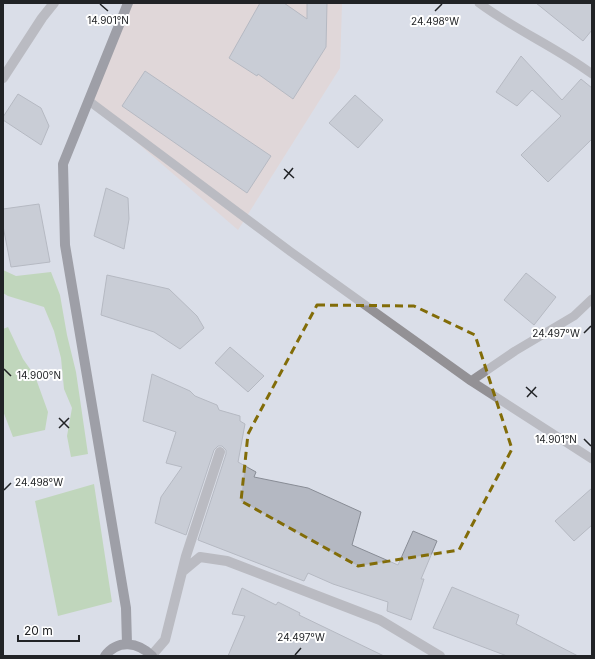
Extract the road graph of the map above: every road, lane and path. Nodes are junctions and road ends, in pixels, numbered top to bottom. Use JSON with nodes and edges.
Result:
{"nodes":[{"id":1,"x":54,"y":3,"type":"edge"},
{"id":2,"x":128,"y":3,"type":"edge"},
{"id":3,"x":479,"y":3,"type":"edge"},
{"id":4,"x":592,"y":74,"type":"edge"},
{"id":5,"x":3,"y":78,"type":"edge"},
{"id":6,"x":89,"y":101,"type":"junction"},
{"id":7,"x":592,"y":299,"type":"edge"},
{"id":8,"x":470,"y":381,"type":"junction"},
{"id":9,"x":220,"y":452,"type":"dead end"},
{"id":10,"x":592,"y":459,"type":"edge"},
{"id":11,"x":182,"y":572,"type":"junction"},
{"id":12,"x":127,"y":644,"type":"junction"},
{"id":13,"x":105,"y":656,"type":"edge"},
{"id":14,"x":152,"y":656,"type":"edge"},
{"id":15,"x":440,"y":656,"type":"edge"}],
"edges":[{"from":1,"to":5,"type":"street"},
{"from":2,"to":6,"type":"main road"},
{"from":3,"to":4,"type":"lane"},
{"from":6,"to":8,"type":"lane"},
{"from":6,"to":12,"type":"main road"},
{"from":7,"to":8,"type":"lane"},
{"from":8,"to":10,"type":"lane"},
{"from":9,"to":11,"type":"street"},
{"from":11,"to":14,"type":"street"},
{"from":11,"to":15,"type":"street"},
{"from":12,"to":13,"type":"main road"},
{"from":12,"to":14,"type":"main road"}]}
